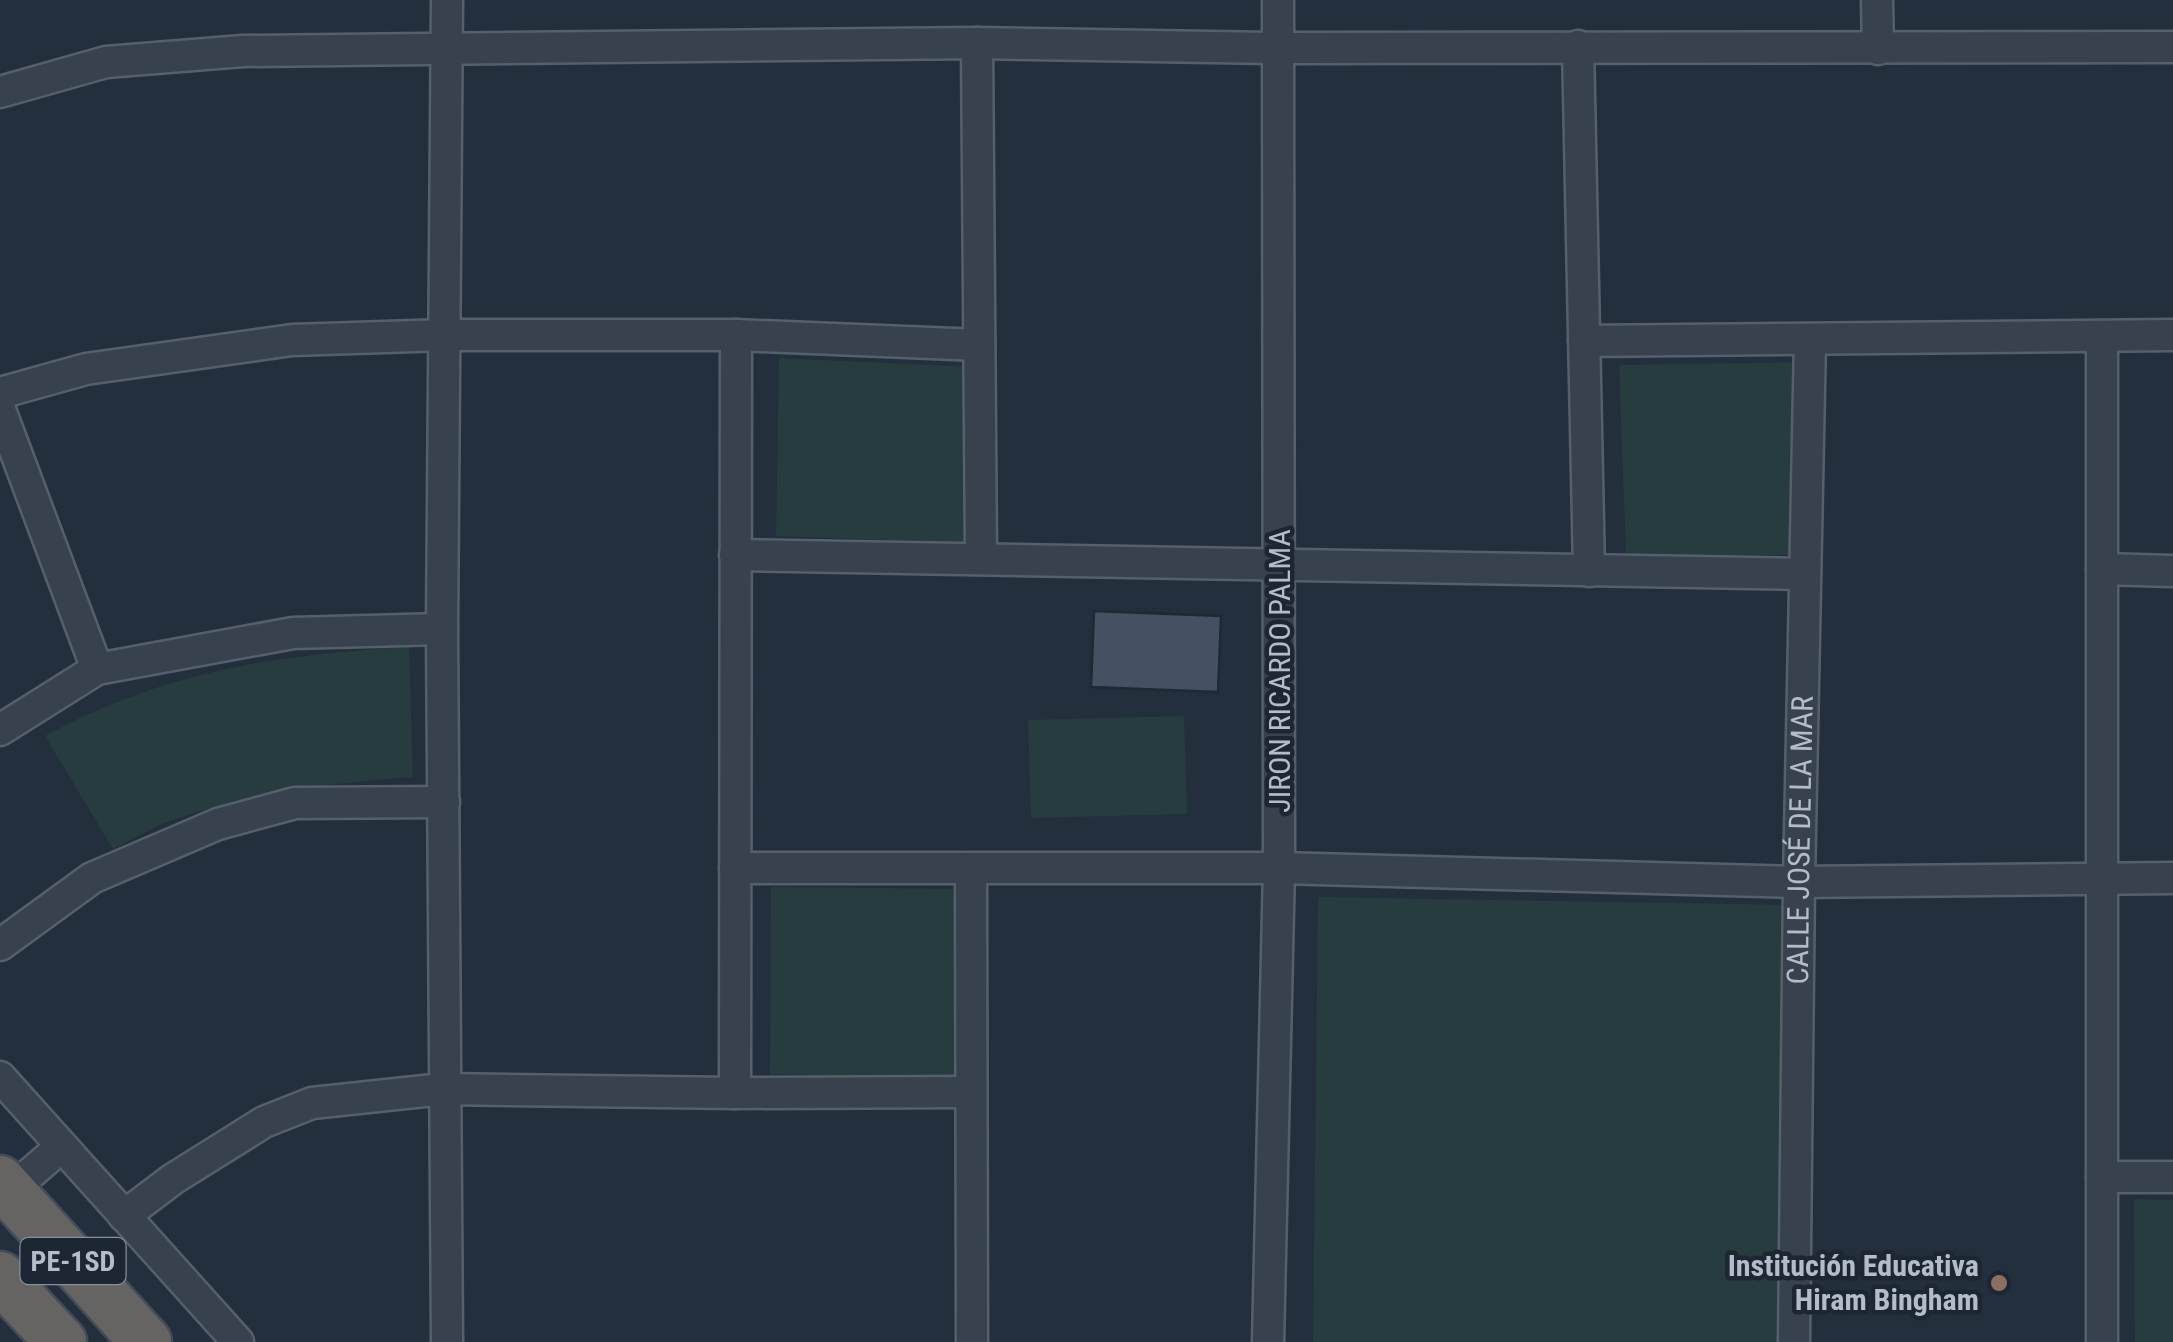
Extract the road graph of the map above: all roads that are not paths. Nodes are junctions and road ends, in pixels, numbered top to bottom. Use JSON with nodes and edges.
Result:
{"nodes":[{"id":1,"x":447,"y":0,"type":"edge"},
{"id":2,"x":1278,"y":0,"type":"edge"},
{"id":3,"x":1877,"y":0,"type":"edge"},
{"id":4,"x":977,"y":43,"type":"junction"},
{"id":5,"x":1578,"y":46,"type":"junction"},
{"id":6,"x":2173,"y":47,"type":"edge"},
{"id":7,"x":447,"y":48,"type":"junction"},
{"id":8,"x":1278,"y":48,"type":"junction"},
{"id":9,"x":1878,"y":49,"type":"junction"},
{"id":10,"x":0,"y":92,"type":"edge"},
{"id":11,"x":446,"y":335,"type":"junction"},
{"id":12,"x":2173,"y":335,"type":"edge"},
{"id":13,"x":736,"y":336,"type":"junction"},
{"id":14,"x":2102,"y":336,"type":"junction"},
{"id":15,"x":1810,"y":339,"type":"junction"},
{"id":16,"x":1584,"y":341,"type":"junction"},
{"id":17,"x":979,"y":345,"type":"junction"},
{"id":18,"x":0,"y":393,"type":"edge"},
{"id":19,"x":0,"y":410,"type":"edge"},
{"id":20,"x":736,"y":555,"type":"junction"},
{"id":21,"x":981,"y":560,"type":"junction"},
{"id":22,"x":1280,"y":565,"type":"junction"},
{"id":23,"x":2102,"y":569,"type":"junction"},
{"id":24,"x":1589,"y":571,"type":"junction"},
{"id":25,"x":2173,"y":571,"type":"edge"},
{"id":26,"x":1805,"y":574,"type":"junction"},
{"id":27,"x":442,"y":629,"type":"junction"},
{"id":28,"x":97,"y":669,"type":"junction"},
{"id":29,"x":0,"y":730,"type":"edge"},
{"id":30,"x":444,"y":802,"type":"junction"},
{"id":31,"x":735,"y":868,"type":"junction"},
{"id":32,"x":1279,"y":868,"type":"junction"},
{"id":33,"x":971,"y":869,"type":"junction"},
{"id":34,"x":2102,"y":878,"type":"junction"},
{"id":35,"x":2173,"y":878,"type":"edge"},
{"id":36,"x":1799,"y":882,"type":"junction"},
{"id":37,"x":0,"y":945,"type":"edge"},
{"id":38,"x":0,"y":1077,"type":"edge"},
{"id":39,"x":443,"y":1089,"type":"junction"},
{"id":40,"x":970,"y":1092,"type":"junction"},
{"id":41,"x":735,"y":1094,"type":"junction"},
{"id":42,"x":62,"y":1146,"type":"junction"},
{"id":43,"x":2102,"y":1177,"type":"junction"},
{"id":44,"x":2173,"y":1177,"type":"edge"},
{"id":45,"x":3,"y":1191,"type":"edge"},
{"id":46,"x":124,"y":1216,"type":"junction"},
{"id":47,"x":0,"y":1277,"type":"edge"},
{"id":48,"x":61,"y":1342,"type":"edge"},
{"id":49,"x":146,"y":1342,"type":"edge"},
{"id":50,"x":238,"y":1342,"type":"edge"},
{"id":51,"x":447,"y":1342,"type":"edge"},
{"id":52,"x":972,"y":1342,"type":"edge"},
{"id":53,"x":1268,"y":1342,"type":"edge"},
{"id":54,"x":1794,"y":1342,"type":"edge"},
{"id":55,"x":2102,"y":1342,"type":"edge"}],
"edges":[{"from":1,"to":7,"type":"street"},
{"from":2,"to":8,"type":"street","name":"JIRON RICARDO PALMA"},
{"from":3,"to":9,"type":"street"},
{"from":4,"to":7,"type":"street"},
{"from":4,"to":8,"type":"street"},
{"from":4,"to":17,"type":"street"},
{"from":5,"to":8,"type":"street"},
{"from":5,"to":9,"type":"street"},
{"from":5,"to":16,"type":"street"},
{"from":6,"to":9,"type":"street"},
{"from":7,"to":10,"type":"street"},
{"from":7,"to":11,"type":"street"},
{"from":8,"to":22,"type":"street","name":"JIRON RICARDO PALMA"},
{"from":11,"to":13,"type":"street"},
{"from":11,"to":18,"type":"street"},
{"from":11,"to":27,"type":"street"},
{"from":12,"to":14,"type":"street"},
{"from":13,"to":17,"type":"street"},
{"from":13,"to":20,"type":"street"},
{"from":14,"to":15,"type":"street"},
{"from":14,"to":23,"type":"street"},
{"from":15,"to":16,"type":"street"},
{"from":15,"to":26,"type":"street","name":"CALLE JOSÉ DE LA MAR"},
{"from":16,"to":24,"type":"street"},
{"from":17,"to":21,"type":"street"},
{"from":19,"to":28,"type":"street"},
{"from":20,"to":21,"type":"street"},
{"from":20,"to":31,"type":"street"},
{"from":21,"to":22,"type":"street"},
{"from":22,"to":24,"type":"street"},
{"from":22,"to":32,"type":"street","name":"JIRON RICARDO PALMA"},
{"from":23,"to":25,"type":"street"},
{"from":23,"to":34,"type":"street"},
{"from":24,"to":26,"type":"street"},
{"from":26,"to":36,"type":"street","name":"CALLE JOSÉ DE LA MAR"},
{"from":27,"to":28,"type":"street"},
{"from":27,"to":30,"type":"street"},
{"from":28,"to":29,"type":"street"},
{"from":30,"to":37,"type":"street"},
{"from":30,"to":39,"type":"street"},
{"from":31,"to":33,"type":"street"},
{"from":31,"to":41,"type":"street"},
{"from":32,"to":33,"type":"street"},
{"from":32,"to":36,"type":"street"},
{"from":32,"to":53,"type":"street","name":"JIRON RICARDO PALMA"},
{"from":33,"to":40,"type":"street"},
{"from":34,"to":35,"type":"street"},
{"from":34,"to":36,"type":"street"},
{"from":34,"to":43,"type":"street"},
{"from":36,"to":54,"type":"street","name":"CALLE JOSÉ DE LA MAR"},
{"from":38,"to":42,"type":"street"},
{"from":39,"to":41,"type":"street"},
{"from":39,"to":46,"type":"street"},
{"from":39,"to":51,"type":"street"},
{"from":40,"to":41,"type":"street"},
{"from":40,"to":52,"type":"street"},
{"from":42,"to":45,"type":"street"},
{"from":42,"to":46,"type":"street"},
{"from":43,"to":44,"type":"street"},
{"from":43,"to":55,"type":"street"},
{"from":45,"to":49,"type":"highway","number":"PE-1SD"},
{"from":46,"to":50,"type":"street"},
{"from":47,"to":48,"type":"highway","number":"PE-1SD"}]}
